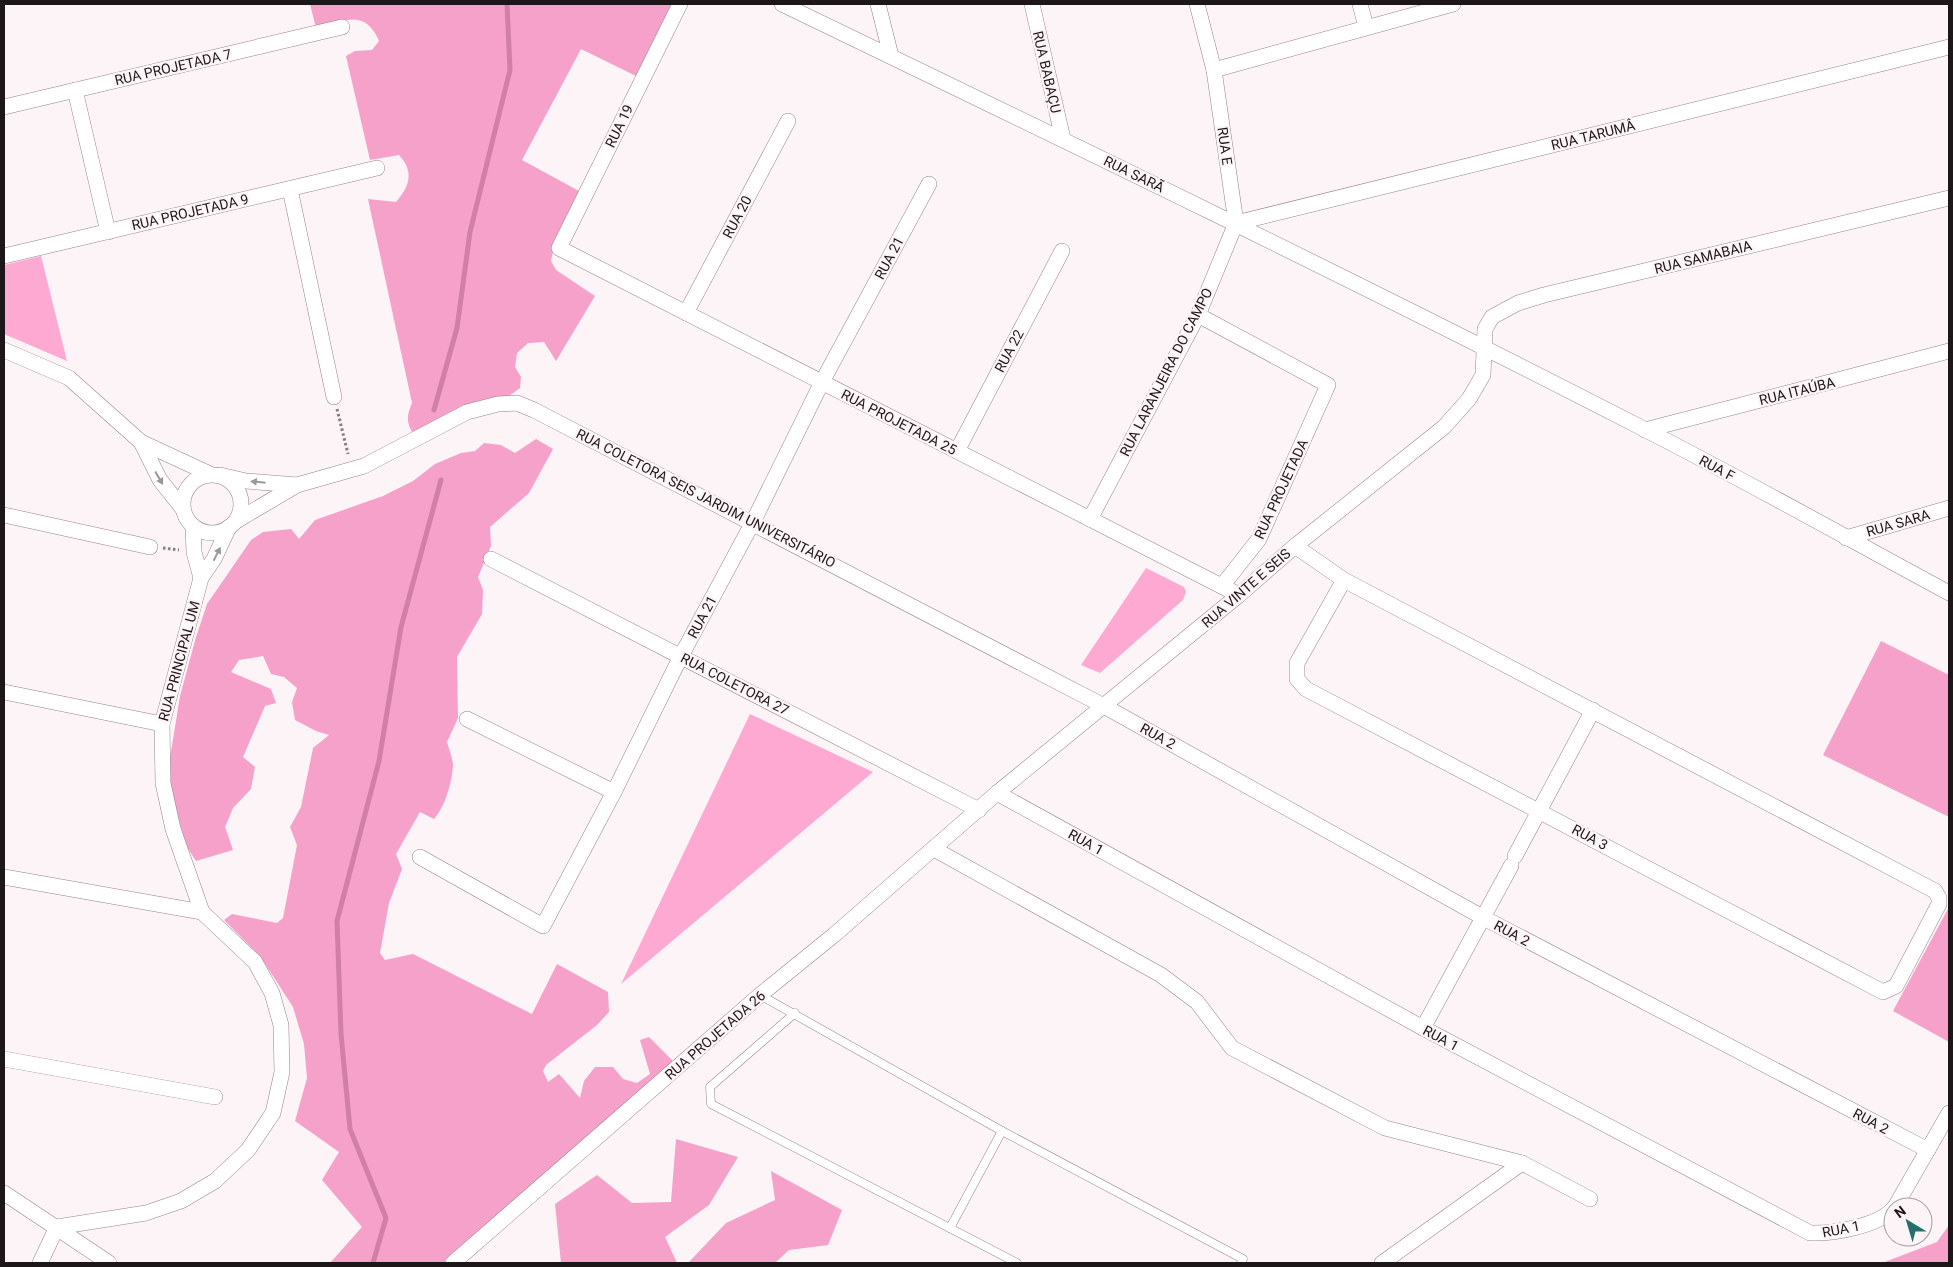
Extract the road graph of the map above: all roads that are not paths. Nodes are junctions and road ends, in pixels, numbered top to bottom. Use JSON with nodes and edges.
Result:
{"nodes":[{"id":1,"x":680,"y":4,"type":"edge"},
{"id":2,"x":782,"y":4,"type":"edge"},
{"id":3,"x":878,"y":4,"type":"edge"},
{"id":4,"x":1032,"y":4,"type":"edge"},
{"id":5,"x":1197,"y":4,"type":"edge"},
{"id":6,"x":1360,"y":4,"type":"edge"},
{"id":7,"x":1453,"y":4,"type":"edge"},
{"id":8,"x":342,"y":27,"type":"dead end"},
{"id":9,"x":1366,"y":27,"type":"junction"},
{"id":10,"x":1949,"y":47,"type":"edge"},
{"id":11,"x":890,"y":56,"type":"junction"},
{"id":12,"x":1214,"y":70,"type":"junction"},
{"id":13,"x":75,"y":90,"type":"junction"},
{"id":14,"x":4,"y":107,"type":"edge"},
{"id":15,"x":788,"y":121,"type":"dead end"},
{"id":16,"x":1062,"y":139,"type":"junction"},
{"id":17,"x":377,"y":168,"type":"dead end"},
{"id":18,"x":929,"y":184,"type":"dead end"},
{"id":19,"x":290,"y":189,"type":"junction"},
{"id":20,"x":1949,"y":198,"type":"edge"},
{"id":21,"x":1236,"y":223,"type":"junction"},
{"id":22,"x":108,"y":232,"type":"junction"},
{"id":23,"x":559,"y":248,"type":"joint"},
{"id":24,"x":1062,"y":252,"type":"dead end"},
{"id":25,"x":4,"y":256,"type":"edge"},
{"id":26,"x":686,"y":313,"type":"junction"},
{"id":27,"x":1198,"y":315,"type":"junction"},
{"id":28,"x":1483,"y":348,"type":"junction"},
{"id":29,"x":4,"y":350,"type":"edge"},
{"id":30,"x":1949,"y":352,"type":"edge"},
{"id":31,"x":822,"y":382,"type":"junction"},
{"id":32,"x":334,"y":397,"type":"road end"},
{"id":33,"x":1645,"y":430,"type":"junction"},
{"id":34,"x":141,"y":442,"type":"junction"},
{"id":35,"x":957,"y":451,"type":"junction"},
{"id":36,"x":215,"y":475,"type":"junction"},
{"id":37,"x":297,"y":485,"type":"junction"},
{"id":38,"x":1949,"y":508,"type":"edge"},
{"id":39,"x":183,"y":509,"type":"junction"},
{"id":40,"x":4,"y":515,"type":"edge"},
{"id":41,"x":1090,"y":519,"type":"junction"},
{"id":42,"x":753,"y":522,"type":"junction"},
{"id":43,"x":232,"y":524,"type":"junction"},
{"id":44,"x":193,"y":526,"type":"junction"},
{"id":45,"x":1846,"y":538,"type":"junction"},
{"id":46,"x":150,"y":546,"type":"road end"},
{"id":47,"x":1295,"y":546,"type":"junction"},
{"id":48,"x":491,"y":559,"type":"dead end"},
{"id":49,"x":201,"y":578,"type":"junction"},
{"id":50,"x":1344,"y":580,"type":"junction"},
{"id":51,"x":1222,"y":586,"type":"junction"},
{"id":52,"x":1949,"y":593,"type":"edge"},
{"id":53,"x":1240,"y":595,"type":"junction"},
{"id":54,"x":680,"y":656,"type":"junction"},
{"id":55,"x":4,"y":692,"type":"edge"},
{"id":56,"x":1102,"y":705,"type":"junction"},
{"id":57,"x":1593,"y":710,"type":"junction"},
{"id":58,"x":467,"y":719,"type":"dead end"},
{"id":59,"x":162,"y":724,"type":"junction"},
{"id":60,"x":614,"y":792,"type":"junction"},
{"id":61,"x":997,"y":793,"type":"junction"},
{"id":62,"x":979,"y":810,"type":"junction"},
{"id":63,"x":1539,"y":811,"type":"junction"},
{"id":64,"x":934,"y":850,"type":"junction"},
{"id":65,"x":420,"y":857,"type":"dead end"},
{"id":66,"x":4,"y":877,"type":"edge"},
{"id":67,"x":202,"y":912,"type":"junction"},
{"id":68,"x":1484,"y":918,"type":"junction"},
{"id":69,"x":760,"y":995,"type":"junction"},
{"id":70,"x":796,"y":1013,"type":"junction"},
{"id":71,"x":1423,"y":1028,"type":"junction"},
{"id":72,"x":4,"y":1059,"type":"edge"},
{"id":73,"x":215,"y":1097,"type":"dead end"},
{"id":74,"x":1949,"y":1113,"type":"edge"},
{"id":75,"x":1002,"y":1131,"type":"junction"},
{"id":76,"x":1928,"y":1150,"type":"junction"},
{"id":77,"x":1522,"y":1163,"type":"junction"},
{"id":78,"x":4,"y":1193,"type":"edge"},
{"id":79,"x":1900,"y":1197,"type":"edge"},
{"id":80,"x":1590,"y":1199,"type":"dead end"},
{"id":81,"x":1883,"y":1218,"type":"edge"},
{"id":82,"x":57,"y":1227,"type":"junction"},
{"id":83,"x":950,"y":1228,"type":"junction"},
{"id":84,"x":40,"y":1263,"type":"edge"},
{"id":85,"x":109,"y":1263,"type":"edge"},
{"id":86,"x":453,"y":1263,"type":"edge"},
{"id":87,"x":1017,"y":1263,"type":"edge"},
{"id":88,"x":1241,"y":1263,"type":"edge"},
{"id":89,"x":1382,"y":1263,"type":"edge"}],
"edges":[{"from":1,"to":23,"type":"street","name":"RUA 19"},
{"from":2,"to":11,"type":"street","name":"RUA SARÃ"},
{"from":3,"to":11,"type":"street"},
{"from":4,"to":16,"type":"street","name":"RUA BABAÇU"},
{"from":5,"to":12,"type":"street","name":"RUA E"},
{"from":6,"to":9,"type":"street"},
{"from":7,"to":9,"type":"street"},
{"from":8,"to":13,"type":"street","name":"RUA PROJETADA 7"},
{"from":9,"to":12,"type":"street"},
{"from":10,"to":21,"type":"street","name":"RUA TARUMÂ"},
{"from":11,"to":16,"type":"street","name":"RUA SARÃ"},
{"from":12,"to":21,"type":"street","name":"RUA E"},
{"from":13,"to":14,"type":"street","name":"RUA PROJETADA 7"},
{"from":13,"to":22,"type":"street"},
{"from":15,"to":26,"type":"street","name":"RUA 20"},
{"from":16,"to":21,"type":"street","name":"RUA SARÃ"},
{"from":17,"to":19,"type":"street","name":"RUA PROJETADA 9"},
{"from":18,"to":31,"type":"street","name":"RUA 21"},
{"from":19,"to":22,"type":"street","name":"RUA PROJETADA 9"},
{"from":19,"to":32,"type":"street"},
{"from":20,"to":28,"type":"street","name":"RUA SAMABAIA"},
{"from":21,"to":27,"type":"street","name":"RUA LARANJEIRA DO CAMPO"},
{"from":21,"to":28,"type":"street","name":"RUA SARÃ"},
{"from":22,"to":25,"type":"street","name":"RUA PROJETADA 9"},
{"from":23,"to":26,"type":"street","name":"RUA PROJETADA 25"},
{"from":24,"to":35,"type":"street","name":"RUA 22"},
{"from":26,"to":31,"type":"street","name":"RUA PROJETADA 25"},
{"from":27,"to":41,"type":"street","name":"RUA LARANJEIRA DO CAMPO"},
{"from":27,"to":51,"type":"street","name":"RUA PROJETADA"},
{"from":28,"to":33,"type":"street","name":"RUA F"},
{"from":28,"to":47,"type":"street","name":"RUA VINTE E SEIS"},
{"from":29,"to":34,"type":"street"},
{"from":30,"to":33,"type":"street","name":"RUA ITAÚBA"},
{"from":31,"to":35,"type":"street","name":"RUA PROJETADA 25"},
{"from":31,"to":42,"type":"street","name":"RUA 21"},
{"from":33,"to":45,"type":"street","name":"RUA F"},
{"from":34,"to":36,"type":"street"},
{"from":34,"to":39,"type":"street","one_way":true},
{"from":35,"to":41,"type":"street","name":"RUA PROJETADA 25"},
{"from":37,"to":36,"type":"street","one_way":true},
{"from":36,"to":39,"type":"street"},
{"from":36,"to":43,"type":"street"},
{"from":37,"to":42,"type":"street","name":"RUA COLETORA SEIS JARDIM UNIVERSITÁRIO"},
{"from":37,"to":43,"type":"street"},
{"from":38,"to":45,"type":"street","name":"RUA SARA"},
{"from":39,"to":44,"type":"street"},
{"from":40,"to":46,"type":"street"},
{"from":41,"to":51,"type":"street","name":"RUA PROJETADA 25"},
{"from":42,"to":54,"type":"street","name":"RUA 21"},
{"from":42,"to":56,"type":"street","name":"RUA COLETORA SEIS JARDIM UNIVERSITÁRIO"},
{"from":43,"to":44,"type":"street"},
{"from":49,"to":43,"type":"street","name":"RUA PRINCIPAL UM","one_way":true},
{"from":44,"to":49,"type":"street"},
{"from":45,"to":52,"type":"street","name":"RUA F"},
{"from":47,"to":50,"type":"street"},
{"from":47,"to":53,"type":"street","name":"RUA VINTE E SEIS"},
{"from":48,"to":54,"type":"street","name":"RUA COLETORA 27"},
{"from":49,"to":59,"type":"street","name":"RUA PRINCIPAL UM"},
{"from":50,"to":57,"type":"street"},
{"from":50,"to":63,"type":"street","name":"RUA 3"},
{"from":51,"to":53,"type":"street","name":"RUA PROJETADA 25"},
{"from":53,"to":56,"type":"street","name":"RUA VINTE E SEIS"},
{"from":54,"to":60,"type":"street","name":"RUA 21"},
{"from":54,"to":62,"type":"street","name":"RUA COLETORA 27"},
{"from":55,"to":59,"type":"street"},
{"from":56,"to":61,"type":"street","name":"RUA VINTE E SEIS"},
{"from":56,"to":68,"type":"street","name":"RUA 2"},
{"from":57,"to":63,"type":"street"},
{"from":57,"to":63,"type":"street","name":"RUA 3"},
{"from":58,"to":60,"type":"street"},
{"from":59,"to":67,"type":"street","name":"RUA PRINCIPAL UM"},
{"from":60,"to":65,"type":"street","name":"RUA 21"},
{"from":61,"to":62,"type":"street","name":"RUA VINTE E SEIS"},
{"from":61,"to":71,"type":"street","name":"RUA 1"},
{"from":62,"to":64,"type":"street","name":"RUA PROJETADA 26"},
{"from":63,"to":68,"type":"street"},
{"from":64,"to":69,"type":"street","name":"RUA PROJETADA 26"},
{"from":64,"to":77,"type":"street"},
{"from":66,"to":67,"type":"street"},
{"from":67,"to":82,"type":"street","name":"RUA PRINCIPAL UM"},
{"from":68,"to":71,"type":"street"},
{"from":68,"to":76,"type":"street","name":"RUA 2"},
{"from":69,"to":70,"type":"lane"},
{"from":69,"to":86,"type":"street","name":"RUA PROJETADA 26"},
{"from":70,"to":75,"type":"lane"},
{"from":70,"to":83,"type":"lane"},
{"from":71,"to":81,"type":"street","name":"RUA 1"},
{"from":72,"to":73,"type":"street"},
{"from":74,"to":76,"type":"street","name":"RUA 1"},
{"from":75,"to":83,"type":"lane"},
{"from":75,"to":88,"type":"lane"},
{"from":76,"to":79,"type":"street","name":"RUA 1"},
{"from":77,"to":80,"type":"street"},
{"from":77,"to":89,"type":"street"},
{"from":78,"to":82,"type":"street"},
{"from":82,"to":84,"type":"street"},
{"from":82,"to":85,"type":"street"},
{"from":83,"to":87,"type":"lane"}]}
